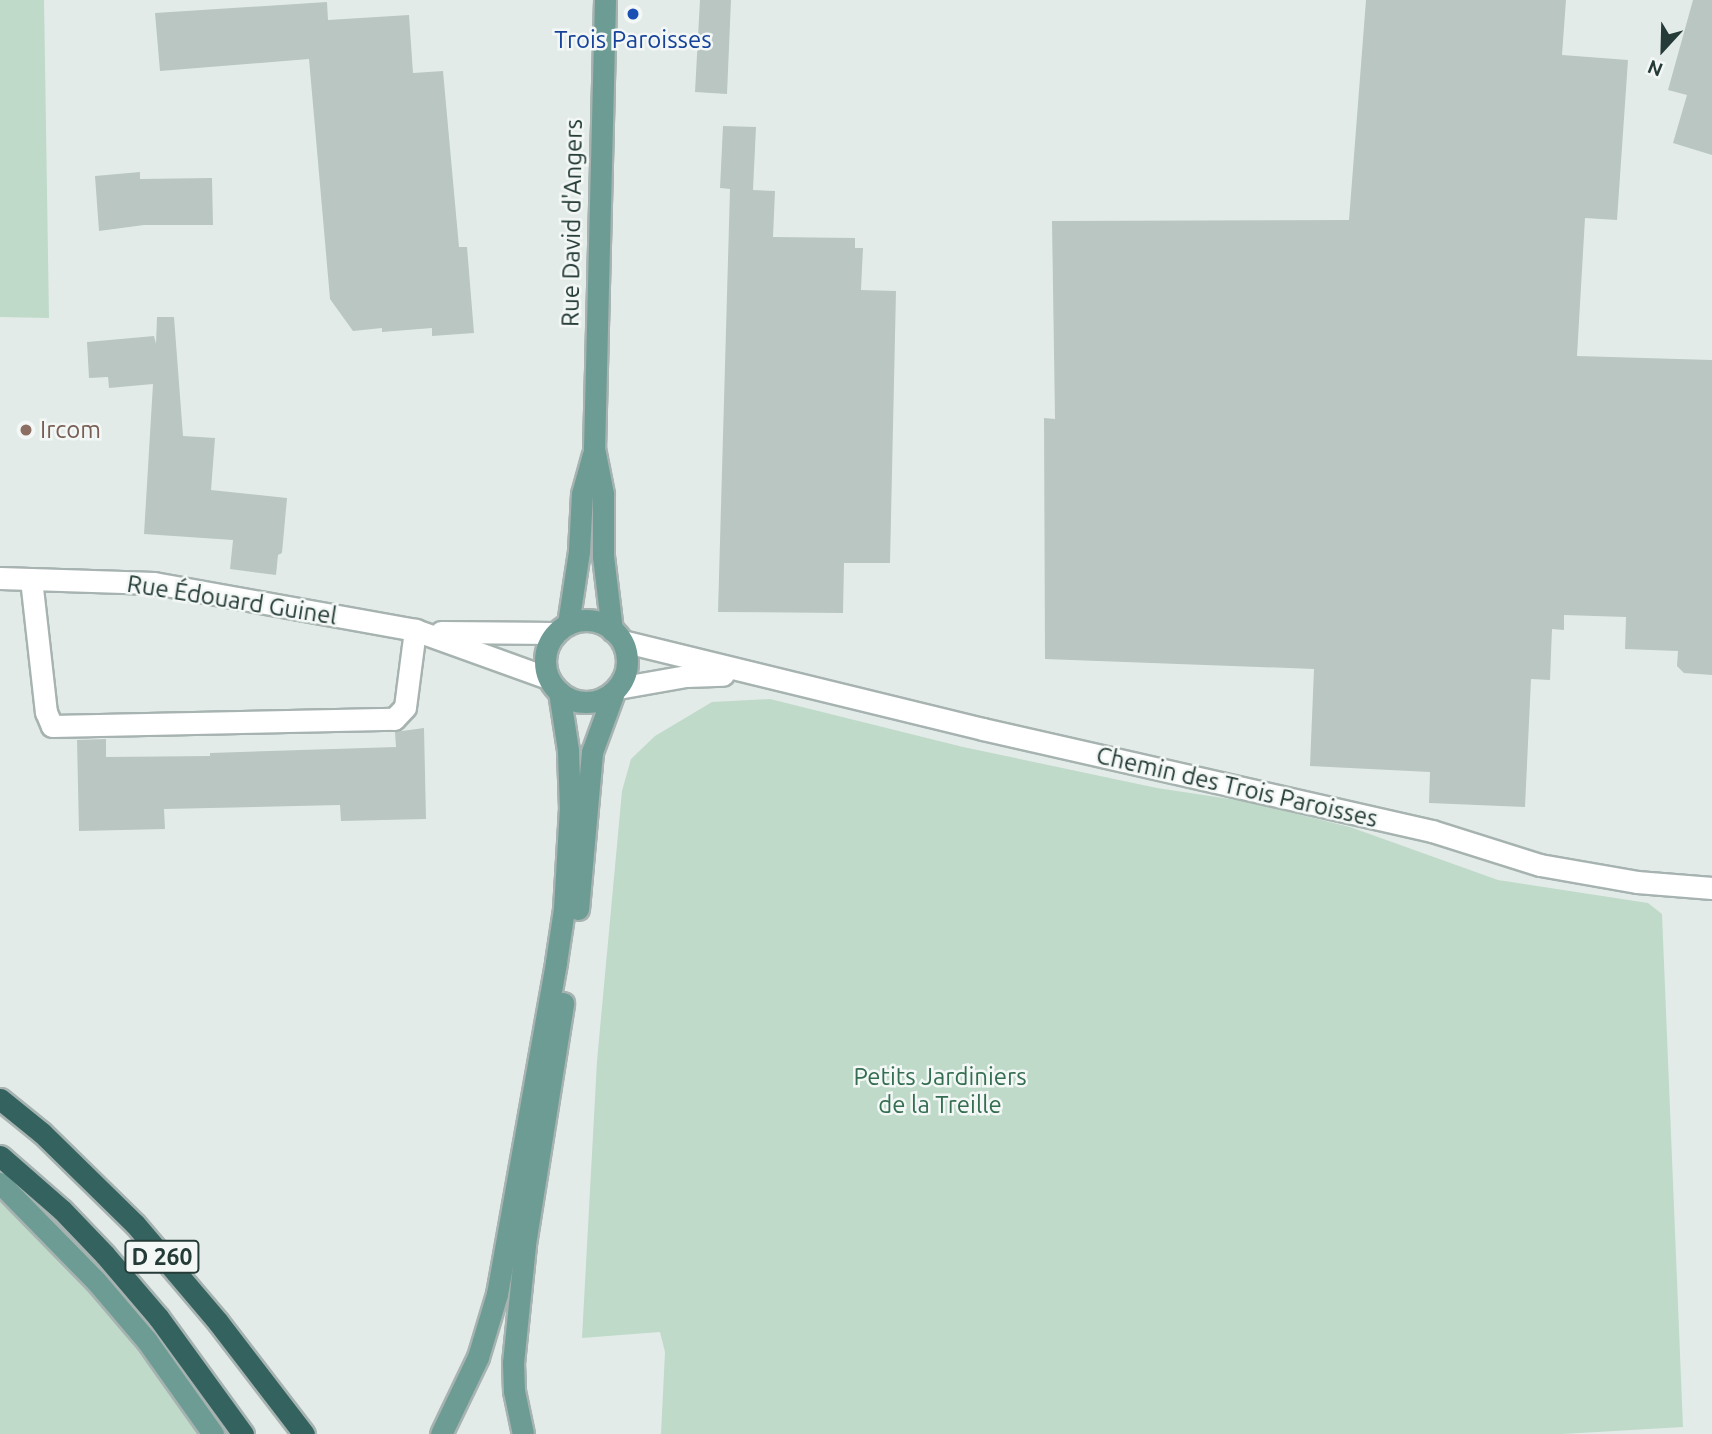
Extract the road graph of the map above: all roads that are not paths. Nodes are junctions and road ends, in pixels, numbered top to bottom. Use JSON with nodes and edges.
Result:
{"nodes":[{"id":1,"x":605,"y":0,"type":"edge"},
{"id":2,"x":594,"y":448,"type":"junction"},
{"id":3,"x":0,"y":578,"type":"edge"},
{"id":4,"x":31,"y":579,"type":"junction"},
{"id":5,"x":562,"y":629,"type":"junction"},
{"id":6,"x":418,"y":631,"type":"junction"},
{"id":7,"x":617,"y":635,"type":"junction"},
{"id":8,"x":764,"y":676,"type":"junction"},
{"id":9,"x":553,"y":685,"type":"junction"},
{"id":10,"x":616,"y":690,"type":"junction"},
{"id":11,"x":1712,"y":888,"type":"edge"},
{"id":12,"x":0,"y":1099,"type":"edge"},
{"id":13,"x":0,"y":1156,"type":"edge"},
{"id":14,"x":0,"y":1184,"type":"edge"},
{"id":15,"x":213,"y":1434,"type":"edge"},
{"id":16,"x":243,"y":1434,"type":"edge"},
{"id":17,"x":304,"y":1434,"type":"edge"},
{"id":18,"x":441,"y":1434,"type":"edge"},
{"id":19,"x":523,"y":1434,"type":"edge"}],
"edges":[{"from":1,"to":2,"type":"main road","name":"Rue David d'Angers"},
{"from":2,"to":5,"type":"main road","name":"Rue David d'Angers"},
{"from":2,"to":7,"type":"main road","name":"Rue David d'Angers"},
{"from":3,"to":4,"type":"street","name":"Rue Édouard Guinel"},
{"from":4,"to":6,"type":"street","name":"Rue Édouard Guinel"},
{"from":4,"to":6,"type":"street"},
{"from":5,"to":6,"type":"street","name":"Rue Édouard Guinel"},
{"from":5,"to":7,"type":"main road"},
{"from":5,"to":9,"type":"main road"},
{"from":6,"to":9,"type":"street","name":"Rue Édouard Guinel"},
{"from":7,"to":8,"type":"street","name":"Chemin des Trois Paroisses"},
{"from":7,"to":10,"type":"main road"},
{"from":8,"to":10,"type":"street","name":"Chemin des Trois Paroisses"},
{"from":8,"to":11,"type":"street","name":"Chemin des Trois Paroisses"},
{"from":9,"to":10,"type":"main road"},
{"from":9,"to":18,"type":"main road"},
{"from":10,"to":19,"type":"main road"},
{"from":12,"to":17,"type":"highway","number":"D 260"},
{"from":13,"to":16,"type":"highway","number":"D 260"},
{"from":14,"to":15,"type":"main road","number":"D 260"}]}
